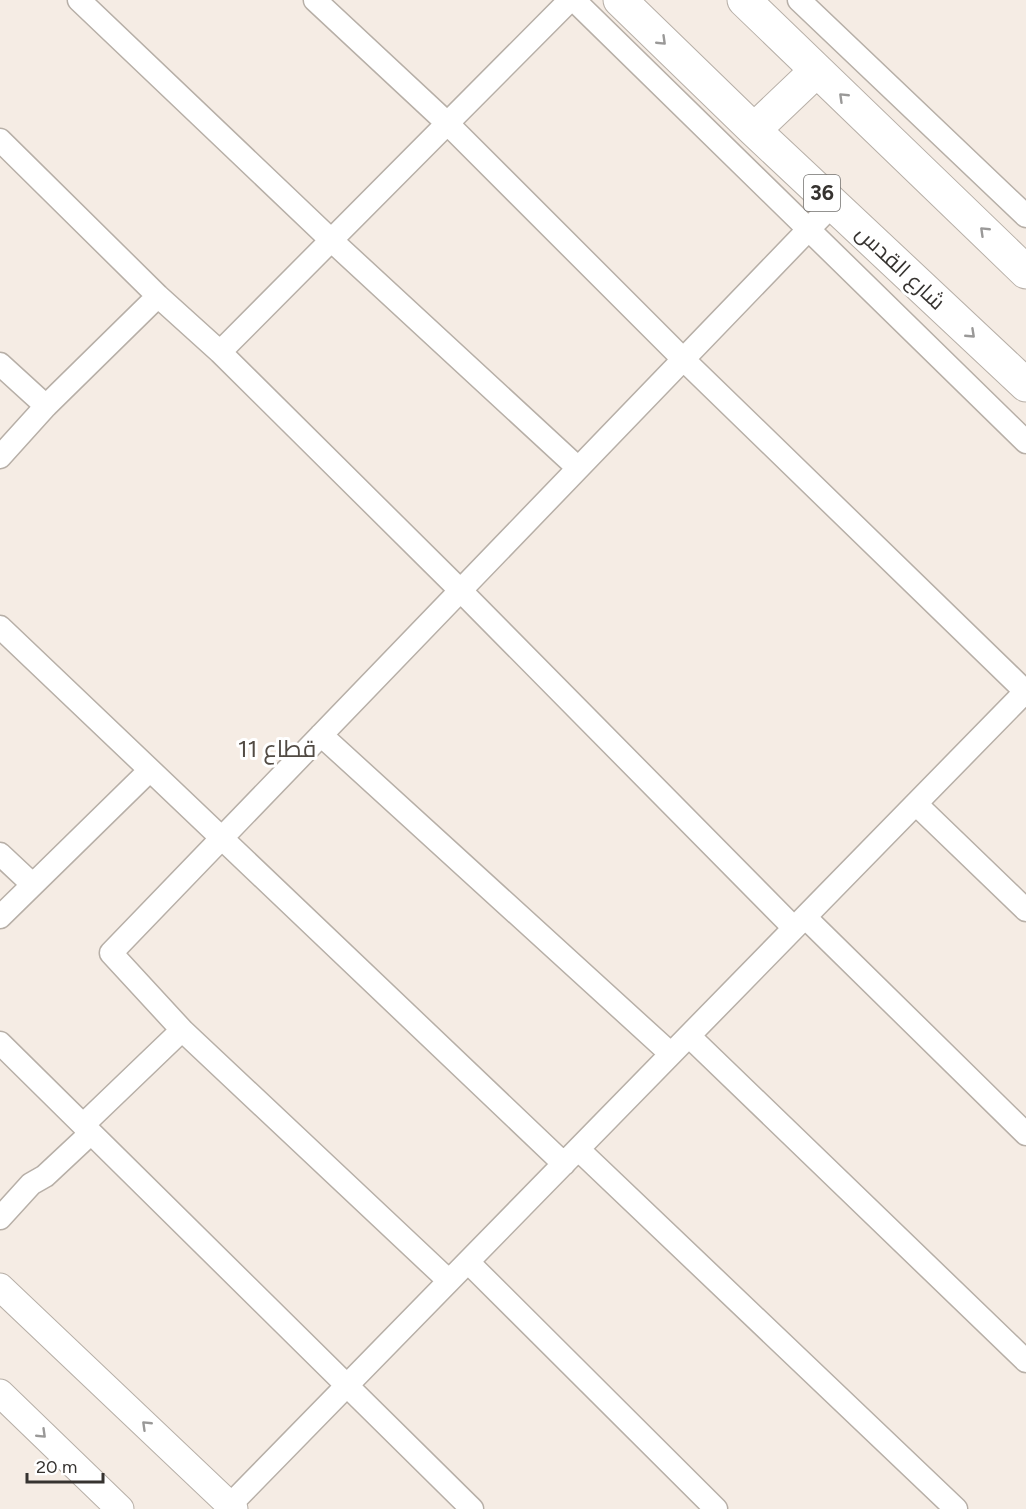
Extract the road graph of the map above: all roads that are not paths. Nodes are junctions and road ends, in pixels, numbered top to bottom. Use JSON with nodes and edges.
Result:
{"nodes":[{"id":1,"x":80,"y":0,"type":"edge"},
{"id":2,"x":315,"y":0,"type":"edge"},
{"id":3,"x":572,"y":0,"type":"edge"},
{"id":4,"x":620,"y":0,"type":"edge"},
{"id":5,"x":744,"y":0,"type":"edge"},
{"id":6,"x":799,"y":0,"type":"edge"},
{"id":7,"x":816,"y":71,"type":"junction"},
{"id":8,"x":447,"y":123,"type":"junction"},
{"id":9,"x":754,"y":130,"type":"junction"},
{"id":10,"x":0,"y":140,"type":"edge"},
{"id":11,"x":833,"y":204,"type":"junction"},
{"id":12,"x":1023,"y":207,"type":"edge"},
{"id":13,"x":808,"y":229,"type":"junction"},
{"id":14,"x":331,"y":240,"type":"junction"},
{"id":15,"x":1026,"y":272,"type":"edge"},
{"id":16,"x":158,"y":296,"type":"junction"},
{"id":17,"x":220,"y":352,"type":"junction"},
{"id":18,"x":683,"y":359,"type":"junction"},
{"id":19,"x":0,"y":364,"type":"edge"},
{"id":20,"x":1026,"y":385,"type":"edge"},
{"id":21,"x":46,"y":406,"type":"junction"},
{"id":22,"x":1026,"y":442,"type":"edge"},
{"id":23,"x":0,"y":457,"type":"edge"},
{"id":24,"x":578,"y":468,"type":"junction"},
{"id":25,"x":460,"y":590,"type":"junction"},
{"id":26,"x":0,"y":627,"type":"edge"},
{"id":27,"x":1026,"y":692,"type":"edge"},
{"id":28,"x":321,"y":735,"type":"junction"},
{"id":29,"x":150,"y":770,"type":"junction"},
{"id":30,"x":916,"y":804,"type":"junction"},
{"id":31,"x":222,"y":838,"type":"junction"},
{"id":32,"x":0,"y":854,"type":"edge"},
{"id":33,"x":32,"y":884,"type":"junction"},
{"id":34,"x":1026,"y":910,"type":"edge"},
{"id":35,"x":0,"y":917,"type":"edge"},
{"id":36,"x":800,"y":923,"type":"junction"},
{"id":37,"x":182,"y":1030,"type":"junction"},
{"id":38,"x":689,"y":1036,"type":"junction"},
{"id":39,"x":0,"y":1043,"type":"edge"},
{"id":40,"x":671,"y":1054,"type":"junction"},
{"id":41,"x":87,"y":1129,"type":"junction"},
{"id":42,"x":1026,"y":1134,"type":"edge"},
{"id":43,"x":571,"y":1157,"type":"junction"},
{"id":44,"x":0,"y":1218,"type":"edge"},
{"id":45,"x":468,"y":1262,"type":"junction"},
{"id":46,"x":449,"y":1281,"type":"junction"},
{"id":47,"x":0,"y":1287,"type":"edge"},
{"id":48,"x":1026,"y":1361,"type":"edge"},
{"id":49,"x":347,"y":1385,"type":"junction"},
{"id":50,"x":0,"y":1393,"type":"edge"},
{"id":51,"x":232,"y":1507,"type":"edge"},
{"id":52,"x":120,"y":1509,"type":"edge"},
{"id":53,"x":472,"y":1509,"type":"edge"},
{"id":54,"x":716,"y":1509,"type":"edge"},
{"id":55,"x":956,"y":1509,"type":"edge"}],
"edges":[{"from":1,"to":14,"type":"street"},
{"from":2,"to":8,"type":"street"},
{"from":3,"to":8,"type":"street"},
{"from":3,"to":13,"type":"street"},
{"from":4,"to":9,"type":"main road","name":"شارع القدس","number":"36","one_way":true},
{"from":5,"to":7,"type":"main road"},
{"from":6,"to":12,"type":"street"},
{"from":7,"to":9,"type":"main road"},
{"from":15,"to":7,"type":"main road","one_way":true},
{"from":8,"to":14,"type":"street"},
{"from":8,"to":18,"type":"street"},
{"from":9,"to":11,"type":"main road","name":"شارع القدس","number":"36"},
{"from":10,"to":16,"type":"street"},
{"from":11,"to":13,"type":"street"},
{"from":11,"to":20,"type":"main road","name":"شارع القدس","number":"36","one_way":true},
{"from":13,"to":18,"type":"street"},
{"from":13,"to":22,"type":"street"},
{"from":14,"to":17,"type":"street"},
{"from":14,"to":24,"type":"street"},
{"from":16,"to":17,"type":"street"},
{"from":16,"to":21,"type":"street"},
{"from":17,"to":25,"type":"street"},
{"from":18,"to":24,"type":"street"},
{"from":18,"to":27,"type":"street"},
{"from":19,"to":21,"type":"street"},
{"from":21,"to":23,"type":"street"},
{"from":24,"to":25,"type":"street"},
{"from":25,"to":28,"type":"street"},
{"from":25,"to":36,"type":"street"},
{"from":26,"to":29,"type":"street"},
{"from":27,"to":30,"type":"street"},
{"from":28,"to":31,"type":"street"},
{"from":28,"to":40,"type":"street"},
{"from":29,"to":31,"type":"street"},
{"from":29,"to":33,"type":"street"},
{"from":30,"to":34,"type":"street"},
{"from":30,"to":36,"type":"street"},
{"from":31,"to":37,"type":"street"},
{"from":31,"to":43,"type":"street"},
{"from":32,"to":33,"type":"street"},
{"from":33,"to":35,"type":"street"},
{"from":36,"to":38,"type":"street"},
{"from":36,"to":42,"type":"street"},
{"from":37,"to":41,"type":"street"},
{"from":37,"to":46,"type":"street"},
{"from":38,"to":40,"type":"street"},
{"from":38,"to":48,"type":"street"},
{"from":39,"to":41,"type":"street"},
{"from":40,"to":43,"type":"street"},
{"from":41,"to":44,"type":"street"},
{"from":41,"to":49,"type":"street"},
{"from":43,"to":45,"type":"street"},
{"from":43,"to":55,"type":"street"},
{"from":45,"to":46,"type":"street"},
{"from":45,"to":54,"type":"street"},
{"from":46,"to":49,"type":"street"},
{"from":51,"to":47,"type":"street","one_way":true},
{"from":49,"to":51,"type":"street"},
{"from":49,"to":53,"type":"street"},
{"from":50,"to":52,"type":"street","one_way":true}]}
